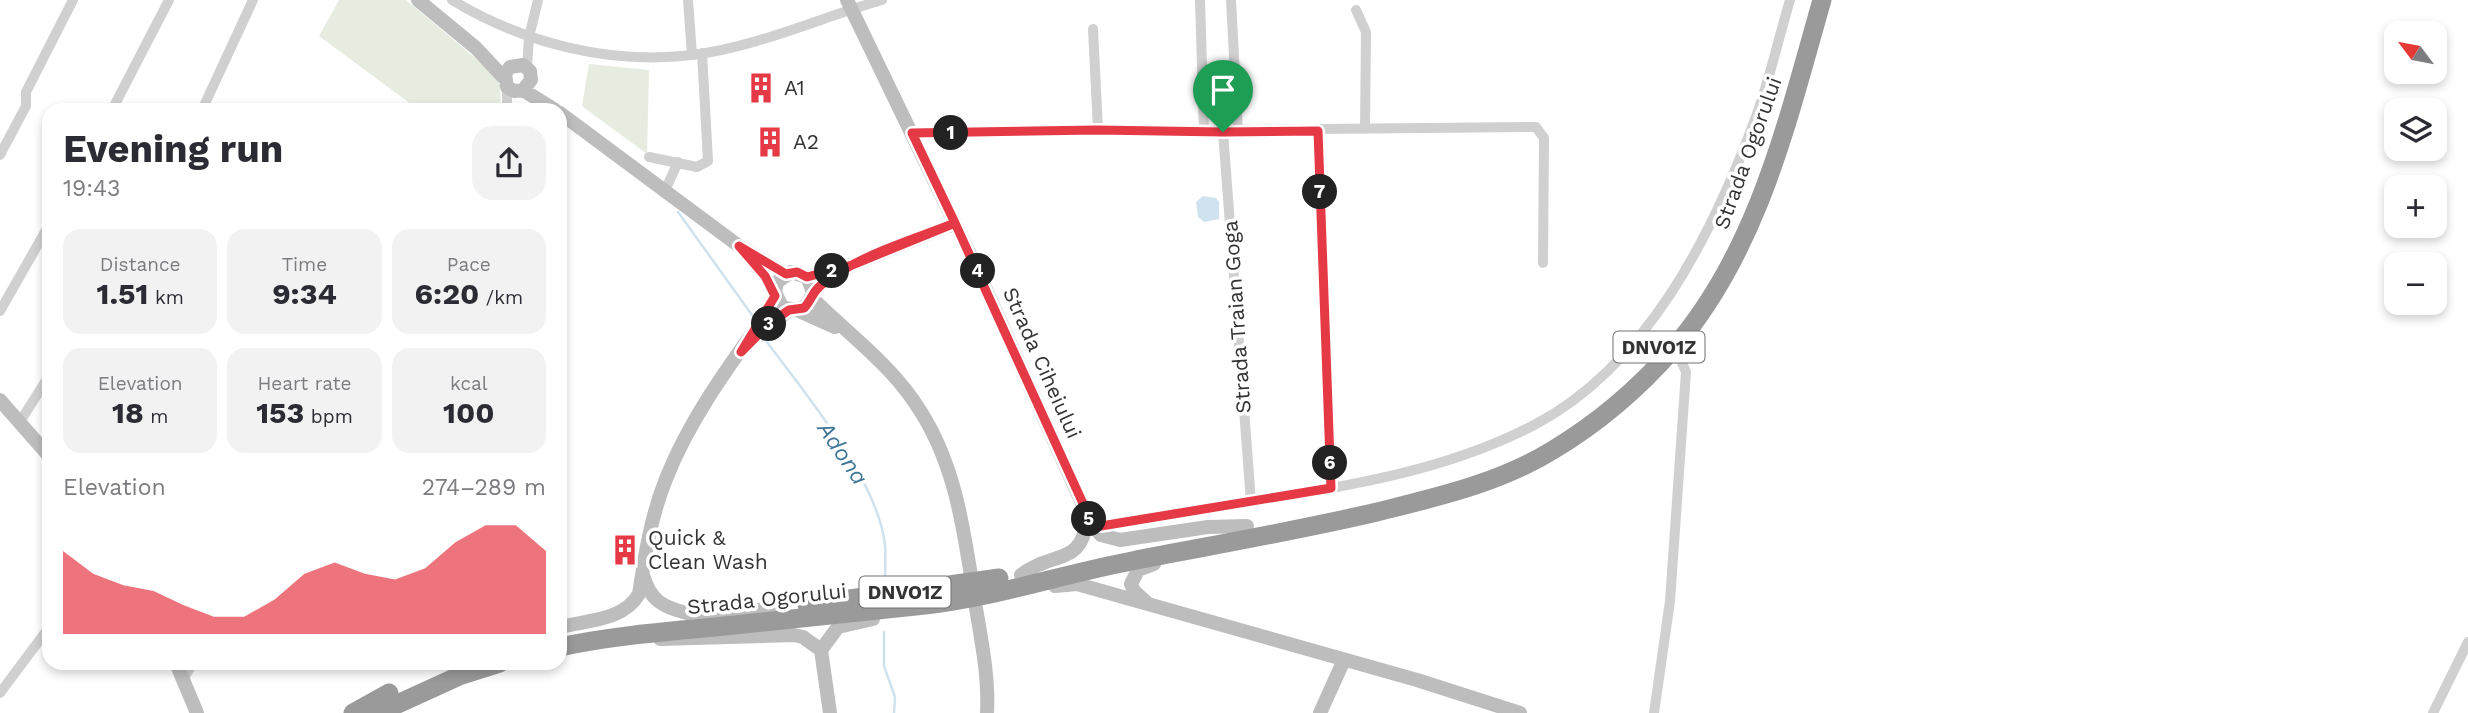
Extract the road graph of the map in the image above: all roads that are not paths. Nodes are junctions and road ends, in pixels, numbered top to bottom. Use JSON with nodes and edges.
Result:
{"nodes":[{"id":1,"x":73,"y":0,"type":"edge"},
{"id":2,"x":169,"y":0,"type":"edge"},
{"id":3,"x":253,"y":0,"type":"edge"},
{"id":4,"x":418,"y":0,"type":"edge"},
{"id":5,"x":452,"y":0,"type":"edge"},
{"id":6,"x":538,"y":0,"type":"edge"},
{"id":7,"x":688,"y":0,"type":"edge"},
{"id":8,"x":882,"y":0,"type":"edge"},
{"id":9,"x":1200,"y":0,"type":"edge"},
{"id":10,"x":1231,"y":0,"type":"edge"},
{"id":11,"x":1790,"y":0,"type":"edge"},
{"id":12,"x":1811,"y":0,"type":"edge"},
{"id":13,"x":1822,"y":0,"type":"edge"},
{"id":14,"x":849,"y":4,"type":"edge"},
{"id":15,"x":1356,"y":9,"type":"dead end"},
{"id":16,"x":1093,"y":29,"type":"dead end"},
{"id":17,"x":529,"y":37,"type":"junction"},
{"id":18,"x":697,"y":54,"type":"junction"},
{"id":19,"x":517,"y":78,"type":"junction"},
{"id":20,"x":116,"y":103,"type":"edge"},
{"id":21,"x":205,"y":103,"type":"edge"},
{"id":22,"x":509,"y":103,"type":"edge"},
{"id":23,"x":513,"y":103,"type":"edge"},
{"id":24,"x":549,"y":103,"type":"edge"},
{"id":25,"x":567,"y":117,"type":"edge"},
{"id":26,"x":1365,"y":129,"type":"junction"},
{"id":27,"x":1097,"y":130,"type":"junction"},
{"id":28,"x":1318,"y":131,"type":"junction"},
{"id":29,"x":1203,"y":132,"type":"junction"},
{"id":30,"x":1223,"y":132,"type":"junction"},
{"id":31,"x":1238,"y":132,"type":"junction"},
{"id":32,"x":912,"y":133,"type":"junction"},
{"id":33,"x":0,"y":155,"type":"edge"},
{"id":34,"x":649,"y":157,"type":"dead end"},
{"id":35,"x":678,"y":162,"type":"junction"},
{"id":36,"x":664,"y":193,"type":"junction"},
{"id":37,"x":955,"y":223,"type":"junction"},
{"id":38,"x":42,"y":237,"type":"edge"},
{"id":39,"x":739,"y":246,"type":"junction"},
{"id":40,"x":1543,"y":263,"type":"dead end"},
{"id":41,"x":852,"y":265,"type":"junction"},
{"id":42,"x":786,"y":274,"type":"junction"},
{"id":43,"x":807,"y":277,"type":"junction"},
{"id":44,"x":775,"y":294,"type":"junction"},
{"id":45,"x":813,"y":295,"type":"junction"},
{"id":46,"x":793,"y":310,"type":"junction"},
{"id":47,"x":0,"y":311,"type":"edge"},
{"id":48,"x":848,"y":334,"type":"junction"},
{"id":49,"x":1675,"y":347,"type":"junction"},
{"id":50,"x":741,"y":352,"type":"junction"},
{"id":51,"x":42,"y":387,"type":"edge"},
{"id":52,"x":0,"y":400,"type":"edge"},
{"id":53,"x":21,"y":420,"type":"junction"},
{"id":54,"x":42,"y":447,"type":"edge"},
{"id":55,"x":1331,"y":488,"type":"junction"},
{"id":56,"x":1251,"y":502,"type":"junction"},
{"id":57,"x":1087,"y":517,"type":"junction"},
{"id":58,"x":1247,"y":526,"type":"junction"},
{"id":59,"x":1265,"y":536,"type":"junction"},
{"id":60,"x":642,"y":573,"type":"junction"},
{"id":61,"x":1021,"y":575,"type":"junction"},
{"id":62,"x":984,"y":594,"type":"junction"},
{"id":63,"x":932,"y":604,"type":"junction"},
{"id":64,"x":1152,"y":606,"type":"junction"},
{"id":65,"x":780,"y":609,"type":"junction"},
{"id":66,"x":567,"y":625,"type":"edge"},
{"id":67,"x":567,"y":635,"type":"edge"},
{"id":68,"x":635,"y":635,"type":"junction"},
{"id":69,"x":42,"y":637,"type":"edge"},
{"id":70,"x":2468,"y":642,"type":"edge"},
{"id":71,"x":567,"y":646,"type":"edge"},
{"id":72,"x":821,"y":650,"type":"junction"},
{"id":73,"x":1344,"y":660,"type":"junction"},
{"id":74,"x":179,"y":670,"type":"edge"},
{"id":75,"x":189,"y":670,"type":"edge"},
{"id":76,"x":447,"y":670,"type":"edge"},
{"id":77,"x":478,"y":670,"type":"edge"},
{"id":78,"x":183,"y":680,"type":"junction"},
{"id":79,"x":0,"y":693,"type":"edge"},
{"id":80,"x":197,"y":713,"type":"edge"},
{"id":81,"x":353,"y":713,"type":"edge"},
{"id":82,"x":378,"y":713,"type":"edge"},
{"id":83,"x":830,"y":713,"type":"edge"},
{"id":84,"x":987,"y":713,"type":"edge"},
{"id":85,"x":1320,"y":713,"type":"edge"},
{"id":86,"x":1520,"y":713,"type":"edge"},
{"id":87,"x":1654,"y":713,"type":"edge"},
{"id":88,"x":2433,"y":713,"type":"edge"}],
"edges":[{"from":1,"to":33,"type":"street"},
{"from":2,"to":20,"type":"street"},
{"from":3,"to":21,"type":"street"},
{"from":4,"to":19,"type":"street"},
{"from":5,"to":17,"type":"street"},
{"from":6,"to":17,"type":"street"},
{"from":7,"to":18,"type":"street"},
{"from":8,"to":14,"type":"street"},
{"from":9,"to":29,"type":"street"},
{"from":10,"to":31,"type":"street"},
{"from":11,"to":55,"type":"street"},
{"from":12,"to":58,"type":"highway","name":"Strada Ogorului","number":"DNVO1Z"},
{"from":13,"to":49,"type":"highway","name":"Strada Ogorului","number":"DNVO1Z"},
{"from":14,"to":18,"type":"street"},
{"from":14,"to":32,"type":"street","name":"Strada Ciheiului"},
{"from":15,"to":26,"type":"street"},
{"from":16,"to":27,"type":"street"},
{"from":17,"to":18,"type":"street"},
{"from":17,"to":19,"type":"street"},
{"from":18,"to":35,"type":"street"},
{"from":19,"to":22,"type":"street"},
{"from":19,"to":23,"type":"street"},
{"from":19,"to":24,"type":"street"},
{"from":25,"to":36,"type":"street"},
{"from":26,"to":28,"type":"street"},
{"from":26,"to":40,"type":"street"},
{"from":27,"to":29,"type":"street"},
{"from":27,"to":32,"type":"street"},
{"from":28,"to":31,"type":"street"},
{"from":28,"to":55,"type":"street"},
{"from":29,"to":30,"type":"street"},
{"from":30,"to":31,"type":"street"},
{"from":30,"to":56,"type":"street","name":"Strada Traian Goga"},
{"from":32,"to":37,"type":"street","name":"Strada Ciheiului"},
{"from":34,"to":35,"type":"street"},
{"from":35,"to":36,"type":"street"},
{"from":36,"to":39,"type":"street"},
{"from":37,"to":41,"type":"street"},
{"from":37,"to":57,"type":"street","name":"Strada Ciheiului"},
{"from":38,"to":47,"type":"street"},
{"from":39,"to":42,"type":"street"},
{"from":39,"to":44,"type":"street"},
{"from":41,"to":43,"type":"street"},
{"from":41,"to":45,"type":"street"},
{"from":42,"to":43,"type":"street"},
{"from":42,"to":44,"type":"street"},
{"from":43,"to":45,"type":"street"},
{"from":44,"to":46,"type":"street"},
{"from":44,"to":50,"type":"street"},
{"from":45,"to":46,"type":"street"},
{"from":45,"to":48,"type":"street"},
{"from":46,"to":48,"type":"street"},
{"from":46,"to":50,"type":"street"},
{"from":48,"to":84,"type":"street"},
{"from":49,"to":59,"type":"highway","name":"Strada Ogorului","number":"DNVO1Z"},
{"from":49,"to":87,"type":"street"},
{"from":50,"to":60,"type":"street"},
{"from":51,"to":53,"type":"street"},
{"from":52,"to":53,"type":"street"},
{"from":53,"to":54,"type":"street"},
{"from":55,"to":56,"type":"street"},
{"from":56,"to":57,"type":"street"},
{"from":57,"to":58,"type":"street","name":"Strada Ciheiului"},
{"from":57,"to":61,"type":"street"},
{"from":58,"to":61,"type":"highway","name":"Strada Ogorului","number":"DNVO1Z"},
{"from":59,"to":62,"type":"highway","name":"Strada Ogorului","number":"DNVO1Z"},
{"from":59,"to":64,"type":"street"},
{"from":60,"to":65,"type":"street"},
{"from":60,"to":66,"type":"street"},
{"from":61,"to":65,"type":"highway","name":"Strada Ogorului","number":"DNVO1Z"},
{"from":62,"to":63,"type":"highway","name":"Strada Ogorului","number":"DNVO1Z"},
{"from":62,"to":64,"type":"street"},
{"from":63,"to":68,"type":"highway","name":"Strada Ogorului","number":"DNVO1Z"},
{"from":63,"to":72,"type":"street"},
{"from":64,"to":73,"type":"street"},
{"from":65,"to":67,"type":"highway","name":"Strada Ogorului","number":"DNVO1Z"},
{"from":68,"to":71,"type":"highway","name":"Strada Ogorului","number":"DNVO1Z"},
{"from":68,"to":72,"type":"street"},
{"from":69,"to":79,"type":"street"},
{"from":70,"to":88,"type":"street"},
{"from":72,"to":83,"type":"street"},
{"from":73,"to":85,"type":"street"},
{"from":73,"to":86,"type":"street"},
{"from":74,"to":78,"type":"street"},
{"from":75,"to":78,"type":"street"},
{"from":76,"to":81,"type":"highway"},
{"from":77,"to":82,"type":"highway"},
{"from":78,"to":80,"type":"street"}]}
